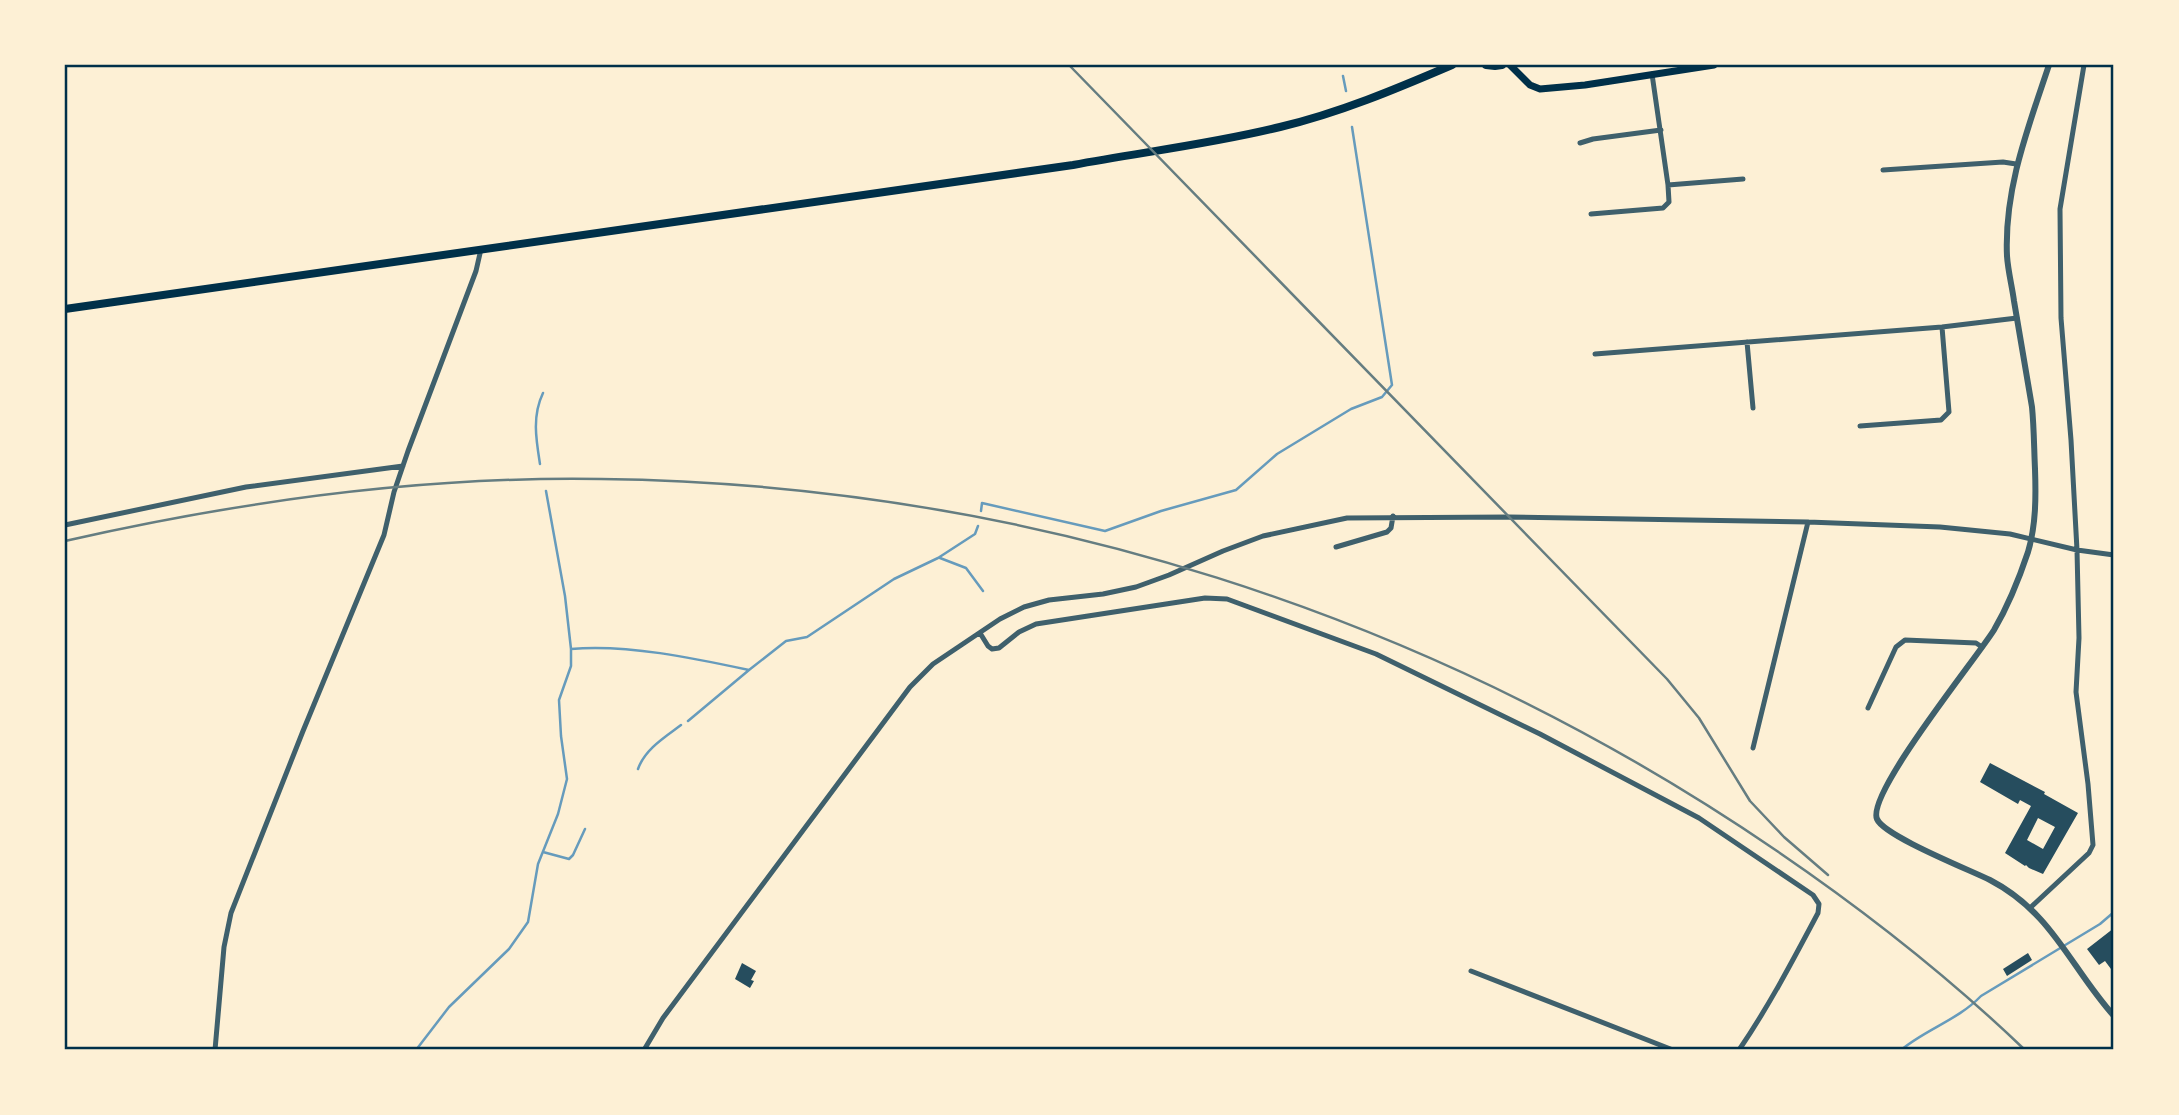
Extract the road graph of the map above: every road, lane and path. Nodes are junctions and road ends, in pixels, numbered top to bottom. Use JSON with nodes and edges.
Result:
{"nodes":[{"id":1,"x":1452,"y":65,"type":"edge"},
{"id":2,"x":1486,"y":65,"type":"edge"},
{"id":3,"x":1502,"y":65,"type":"edge"},
{"id":4,"x":1510,"y":65,"type":"edge"},
{"id":5,"x":1714,"y":65,"type":"edge"},
{"id":6,"x":2049,"y":65,"type":"edge"},
{"id":7,"x":2084,"y":65,"type":"edge"},
{"id":8,"x":1652,"y":74,"type":"junction"},
{"id":9,"x":1661,"y":130,"type":"junction"},
{"id":10,"x":1580,"y":143,"type":"dead end"},
{"id":11,"x":2016,"y":164,"type":"junction"},
{"id":12,"x":1883,"y":170,"type":"dead end"},
{"id":13,"x":1744,"y":180,"type":"dead end"},
{"id":14,"x":1668,"y":186,"type":"junction"},
{"id":15,"x":1591,"y":214,"type":"dead end"},
{"id":16,"x":481,"y":249,"type":"junction"},
{"id":17,"x":65,"y":309,"type":"edge"},
{"id":18,"x":2017,"y":318,"type":"junction"},
{"id":19,"x":1942,"y":327,"type":"junction"},
{"id":20,"x":1747,"y":342,"type":"junction"},
{"id":21,"x":1595,"y":354,"type":"dead end"},
{"id":22,"x":1753,"y":408,"type":"dead end"},
{"id":23,"x":1860,"y":426,"type":"dead end"},
{"id":24,"x":403,"y":466,"type":"junction"},
{"id":25,"x":1393,"y":516,"type":"junction"},
{"id":26,"x":1808,"y":522,"type":"junction"},
{"id":27,"x":65,"y":525,"type":"edge"},
{"id":28,"x":2032,"y":538,"type":"junction"},
{"id":29,"x":1336,"y":547,"type":"dead end"},
{"id":30,"x":2077,"y":550,"type":"junction"},
{"id":31,"x":2114,"y":555,"type":"edge"},
{"id":32,"x":980,"y":633,"type":"junction"},
{"id":33,"x":1982,"y":647,"type":"junction"},
{"id":34,"x":1868,"y":708,"type":"dead end"},
{"id":35,"x":1753,"y":748,"type":"dead end"},
{"id":36,"x":2030,"y":908,"type":"junction"},
{"id":37,"x":1471,"y":971,"type":"dead end"},
{"id":38,"x":2114,"y":1016,"type":"edge"},
{"id":39,"x":215,"y":1050,"type":"edge"},
{"id":40,"x":644,"y":1050,"type":"edge"},
{"id":41,"x":1673,"y":1050,"type":"edge"},
{"id":42,"x":1739,"y":1050,"type":"edge"}],
"edges":[{"from":1,"to":16,"type":"main road"},
{"from":2,"to":3,"type":"main road"},
{"from":4,"to":8,"type":"main road"},
{"from":5,"to":8,"type":"main road"},
{"from":6,"to":11,"type":"street"},
{"from":7,"to":30,"type":"street"},
{"from":8,"to":9,"type":"street"},
{"from":9,"to":10,"type":"street"},
{"from":9,"to":14,"type":"street"},
{"from":11,"to":12,"type":"street"},
{"from":11,"to":18,"type":"street"},
{"from":13,"to":14,"type":"street"},
{"from":14,"to":15,"type":"street"},
{"from":16,"to":17,"type":"main road"},
{"from":16,"to":24,"type":"street"},
{"from":18,"to":19,"type":"street"},
{"from":18,"to":28,"type":"street"},
{"from":19,"to":20,"type":"street"},
{"from":19,"to":23,"type":"street"},
{"from":20,"to":21,"type":"street"},
{"from":20,"to":22,"type":"street"},
{"from":24,"to":27,"type":"street"},
{"from":24,"to":39,"type":"street"},
{"from":25,"to":26,"type":"street"},
{"from":25,"to":29,"type":"street"},
{"from":25,"to":32,"type":"street"},
{"from":26,"to":28,"type":"street"},
{"from":26,"to":35,"type":"street"},
{"from":28,"to":30,"type":"street"},
{"from":28,"to":33,"type":"street"},
{"from":30,"to":31,"type":"street"},
{"from":30,"to":36,"type":"street"},
{"from":32,"to":40,"type":"street"},
{"from":32,"to":42,"type":"street"},
{"from":33,"to":34,"type":"street"},
{"from":33,"to":36,"type":"street"},
{"from":36,"to":38,"type":"street"},
{"from":37,"to":41,"type":"street"}]}
